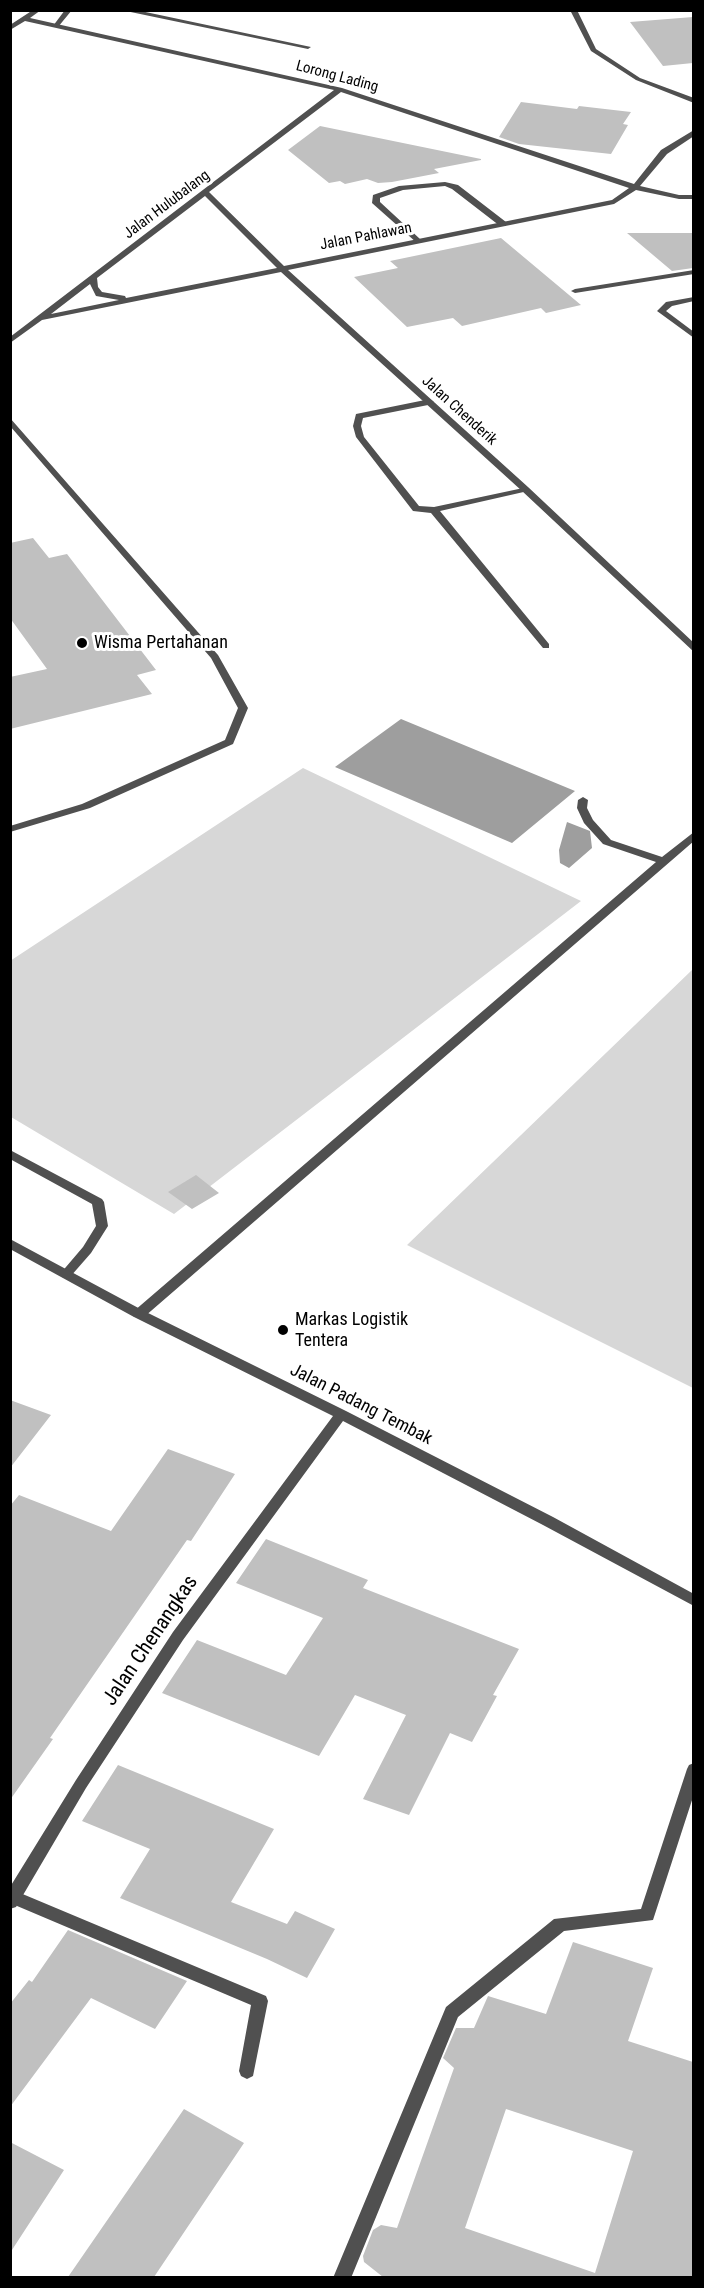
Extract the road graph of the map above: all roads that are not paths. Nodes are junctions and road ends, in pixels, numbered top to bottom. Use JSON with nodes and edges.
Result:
{"nodes":[{"id":1,"x":38,"y":10,"type":"edge"},
{"id":2,"x":69,"y":10,"type":"edge"},
{"id":3,"x":124,"y":10,"type":"edge"},
{"id":4,"x":573,"y":10,"type":"edge"},
{"id":5,"x":25,"y":19,"type":"junction"},
{"id":6,"x":56,"y":26,"type":"junction"},
{"id":7,"x":11,"y":27,"type":"edge"},
{"id":8,"x":308,"y":47,"type":"dead end"},
{"id":9,"x":340,"y":89,"type":"junction"},
{"id":10,"x":693,"y":101,"type":"edge"},
{"id":11,"x":693,"y":132,"type":"edge"},
{"id":12,"x":634,"y":187,"type":"junction"},
{"id":13,"x":206,"y":193,"type":"junction"},
{"id":14,"x":693,"y":197,"type":"edge"},
{"id":15,"x":503,"y":224,"type":"junction"},
{"id":16,"x":417,"y":241,"type":"junction"},
{"id":17,"x":281,"y":268,"type":"junction"},
{"id":18,"x":693,"y":272,"type":"edge"},
{"id":19,"x":93,"y":278,"type":"junction"},
{"id":20,"x":575,"y":291,"type":"dead end"},
{"id":21,"x":137,"y":298,"type":"junction"},
{"id":22,"x":693,"y":299,"type":"edge"},
{"id":23,"x":41,"y":318,"type":"junction"},
{"id":24,"x":693,"y":336,"type":"edge"},
{"id":25,"x":10,"y":341,"type":"edge"},
{"id":26,"x":430,"y":402,"type":"junction"},
{"id":27,"x":11,"y":420,"type":"edge"},
{"id":28,"x":525,"y":489,"type":"junction"},
{"id":29,"x":434,"y":510,"type":"junction"},
{"id":30,"x":546,"y":646,"type":"dead end"},
{"id":31,"x":693,"y":649,"type":"edge"},
{"id":32,"x":583,"y":800,"type":"dead end"},
{"id":33,"x":10,"y":829,"type":"edge"},
{"id":34,"x":693,"y":835,"type":"edge"},
{"id":35,"x":662,"y":861,"type":"junction"},
{"id":36,"x":10,"y":1155,"type":"edge"},
{"id":37,"x":10,"y":1243,"type":"edge"},
{"id":38,"x":66,"y":1274,"type":"junction"},
{"id":39,"x":139,"y":1314,"type":"junction"},
{"id":40,"x":341,"y":1414,"type":"junction"},
{"id":41,"x":693,"y":1601,"type":"edge"},
{"id":42,"x":693,"y":1769,"type":"edge"},
{"id":43,"x":12,"y":1900,"type":"edge"},
{"id":44,"x":247,"y":2071,"type":"dead end"},
{"id":45,"x":342,"y":2277,"type":"edge"}],
"edges":[{"from":1,"to":5,"type":"street"},
{"from":2,"to":6,"type":"street"},
{"from":3,"to":8,"type":"street"},
{"from":4,"to":10,"type":"street"},
{"from":5,"to":6,"type":"street","name":"Lorong Lading"},
{"from":5,"to":7,"type":"street"},
{"from":6,"to":9,"type":"street","name":"Lorong Lading"},
{"from":9,"to":12,"type":"street","name":"Lorong Lading"},
{"from":9,"to":13,"type":"street","name":"Jalan Hulubalang"},
{"from":11,"to":12,"type":"street","name":"Jalan Pahlawan"},
{"from":12,"to":14,"type":"street"},
{"from":12,"to":15,"type":"street","name":"Jalan Pahlawan"},
{"from":13,"to":17,"type":"street","name":"Jalan Chenderik"},
{"from":13,"to":19,"type":"street","name":"Jalan Hulubalang"},
{"from":15,"to":16,"type":"street","name":"Jalan Pahlawan"},
{"from":15,"to":16,"type":"street"},
{"from":16,"to":17,"type":"street","name":"Jalan Pahlawan"},
{"from":17,"to":21,"type":"street","name":"Jalan Pahlawan"},
{"from":17,"to":26,"type":"street","name":"Jalan Chenderik"},
{"from":18,"to":20,"type":"street"},
{"from":19,"to":21,"type":"street"},
{"from":19,"to":23,"type":"street","name":"Jalan Hulubalang"},
{"from":21,"to":23,"type":"street","name":"Jalan Pahlawan"},
{"from":22,"to":24,"type":"street"},
{"from":23,"to":25,"type":"street","name":"Jalan Hulubalang"},
{"from":26,"to":28,"type":"street","name":"Jalan Chenderik"},
{"from":26,"to":29,"type":"street"},
{"from":27,"to":33,"type":"street"},
{"from":28,"to":29,"type":"street"},
{"from":28,"to":31,"type":"street","name":"Jalan Chenderik"},
{"from":29,"to":30,"type":"street"},
{"from":32,"to":35,"type":"street"},
{"from":34,"to":35,"type":"street"},
{"from":35,"to":39,"type":"street"},
{"from":36,"to":38,"type":"street"},
{"from":37,"to":38,"type":"street","name":"Jalan Padang Tembak"},
{"from":38,"to":39,"type":"street","name":"Jalan Padang Tembak"},
{"from":39,"to":40,"type":"street","name":"Jalan Padang Tembak"},
{"from":40,"to":41,"type":"street","name":"Jalan Padang Tembak"},
{"from":40,"to":43,"type":"street","name":"Jalan Chenangkas"},
{"from":42,"to":45,"type":"street"},
{"from":43,"to":44,"type":"street"}]}
